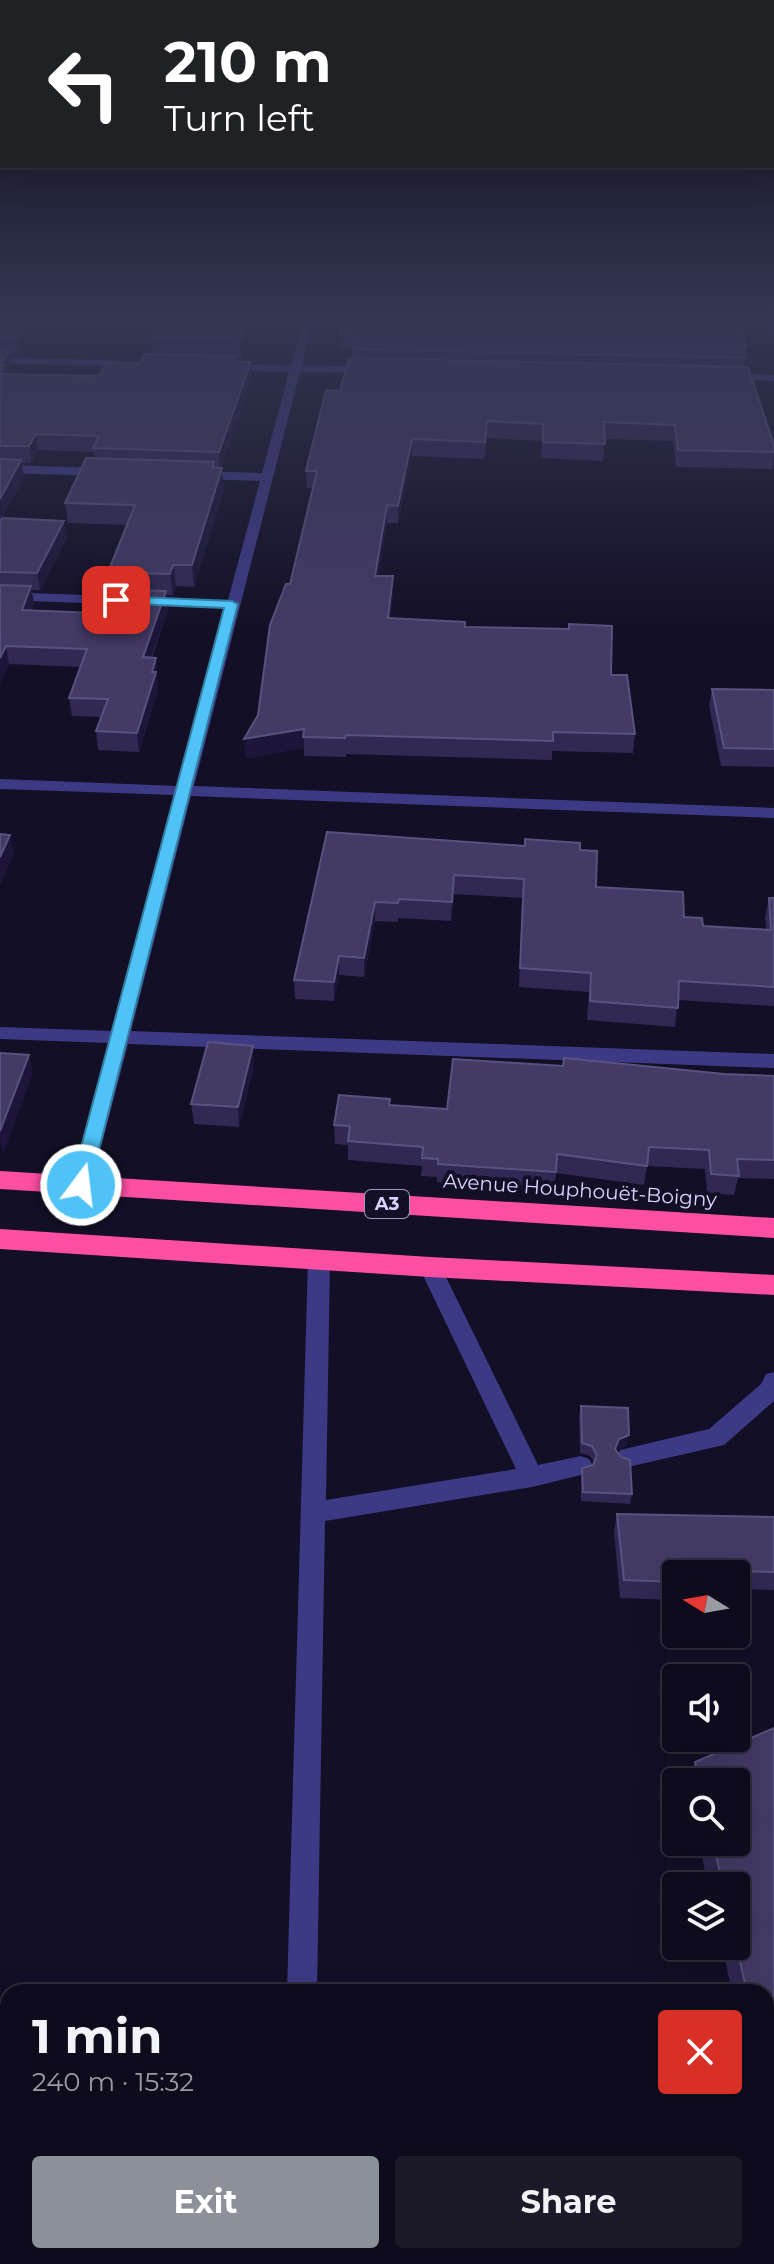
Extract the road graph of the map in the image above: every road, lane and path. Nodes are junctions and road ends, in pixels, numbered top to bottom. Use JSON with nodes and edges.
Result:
{"nodes":[{"id":1,"x":281,"y":423,"type":"edge"},
{"id":2,"x":0,"y":469,"type":"edge"},
{"id":3,"x":125,"y":473,"type":"edge"},
{"id":4,"x":187,"y":475,"type":"edge"},
{"id":5,"x":265,"y":477,"type":"junction"},
{"id":6,"x":0,"y":596,"type":"edge"},
{"id":7,"x":232,"y":604,"type":"junction"},
{"id":8,"x":0,"y":784,"type":"edge"},
{"id":9,"x":182,"y":792,"type":"junction"},
{"id":10,"x":774,"y":813,"type":"edge"},
{"id":11,"x":0,"y":1033,"type":"edge"},
{"id":12,"x":121,"y":1037,"type":"junction"},
{"id":13,"x":774,"y":1061,"type":"edge"},
{"id":14,"x":0,"y":1180,"type":"edge"},
{"id":15,"x":81,"y":1185,"type":"junction"},
{"id":16,"x":774,"y":1228,"type":"edge"},
{"id":17,"x":0,"y":1239,"type":"edge"},
{"id":18,"x":319,"y":1260,"type":"junction"},
{"id":19,"x":430,"y":1267,"type":"junction"},
{"id":20,"x":774,"y":1285,"type":"edge"},
{"id":21,"x":774,"y":1381,"type":"edge"},
{"id":22,"x":628,"y":1457,"type":"edge"},
{"id":23,"x":581,"y":1466,"type":"edge"},
{"id":24,"x":532,"y":1477,"type":"junction"},
{"id":25,"x":315,"y":1512,"type":"junction"},
{"id":26,"x":302,"y":1984,"type":"edge"}],
"edges":[{"from":1,"to":5,"type":"street"},
{"from":2,"to":3,"type":"street"},
{"from":4,"to":5,"type":"street"},
{"from":5,"to":7,"type":"street"},
{"from":6,"to":7,"type":"street"},
{"from":7,"to":9,"type":"street"},
{"from":8,"to":9,"type":"street"},
{"from":9,"to":10,"type":"street"},
{"from":9,"to":12,"type":"street"},
{"from":11,"to":12,"type":"street"},
{"from":12,"to":13,"type":"street"},
{"from":12,"to":15,"type":"street"},
{"from":14,"to":15,"type":"highway","name":"Avenue Houphouët-Boigny","number":"A3"},
{"from":15,"to":16,"type":"highway","name":"Avenue Houphouët-Boigny","number":"A3"},
{"from":17,"to":18,"type":"highway"},
{"from":18,"to":19,"type":"highway"},
{"from":18,"to":25,"type":"street"},
{"from":19,"to":20,"type":"highway"},
{"from":19,"to":24,"type":"street"},
{"from":21,"to":22,"type":"street"},
{"from":23,"to":24,"type":"street"},
{"from":24,"to":25,"type":"street"},
{"from":25,"to":26,"type":"street"}]}
